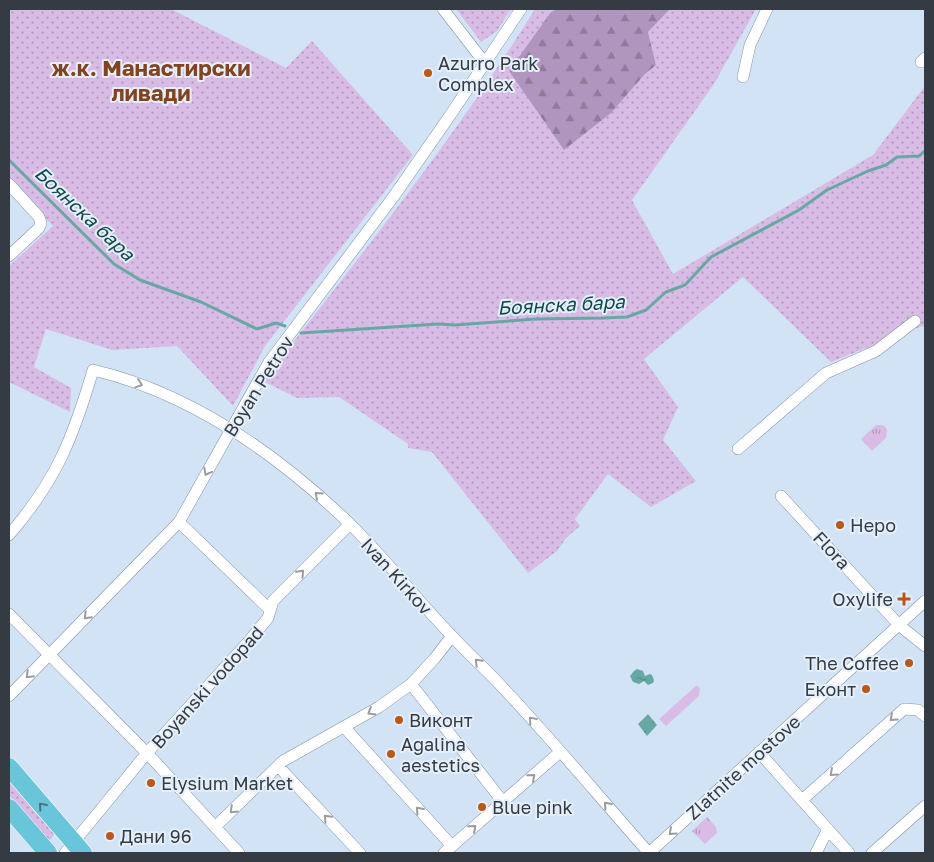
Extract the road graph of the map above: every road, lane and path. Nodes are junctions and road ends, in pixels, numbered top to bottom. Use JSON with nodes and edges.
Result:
{"nodes":[{"id":1,"x":443,"y":9,"type":"edge"},
{"id":2,"x":521,"y":9,"type":"edge"},
{"id":3,"x":767,"y":9,"type":"edge"},
{"id":4,"x":484,"y":62,"type":"junction"},
{"id":5,"x":743,"y":76,"type":"dead end"},
{"id":6,"x":9,"y":184,"type":"edge"},
{"id":7,"x":9,"y":256,"type":"edge"},
{"id":8,"x":915,"y":321,"type":"dead end"},
{"id":9,"x":231,"y":429,"type":"junction"},
{"id":10,"x":738,"y":449,"type":"dead end"},
{"id":11,"x":781,"y":496,"type":"dead end"},
{"id":12,"x":179,"y":522,"type":"junction"},
{"id":13,"x":350,"y":524,"type":"junction"},
{"id":14,"x":9,"y":536,"type":"edge"},
{"id":15,"x":925,"y":601,"type":"edge"},
{"id":16,"x":269,"y":609,"type":"junction"},
{"id":17,"x":9,"y":614,"type":"edge"},
{"id":18,"x":899,"y":624,"type":"junction"},
{"id":19,"x":452,"y":636,"type":"junction"},
{"id":20,"x":925,"y":646,"type":"edge"},
{"id":21,"x":50,"y":654,"type":"junction"},
{"id":22,"x":411,"y":684,"type":"junction"},
{"id":23,"x":9,"y":696,"type":"edge"},
{"id":24,"x":925,"y":716,"type":"edge"},
{"id":25,"x":345,"y":728,"type":"junction"},
{"id":26,"x":560,"y":752,"type":"junction"},
{"id":27,"x":759,"y":752,"type":"junction"},
{"id":28,"x":147,"y":753,"type":"junction"},
{"id":29,"x":278,"y":766,"type":"junction"},
{"id":30,"x":9,"y":767,"type":"edge"},
{"id":31,"x":802,"y":800,"type":"junction"},
{"id":32,"x":503,"y":802,"type":"junction"},
{"id":33,"x":925,"y":806,"type":"edge"},
{"id":34,"x":9,"y":808,"type":"edge"},
{"id":35,"x":215,"y":827,"type":"junction"},
{"id":36,"x":828,"y":829,"type":"junction"},
{"id":37,"x":74,"y":850,"type":"edge"},
{"id":38,"x":448,"y":850,"type":"edge"},
{"id":39,"x":48,"y":853,"type":"edge"},
{"id":40,"x":240,"y":853,"type":"edge"},
{"id":41,"x":360,"y":853,"type":"edge"},
{"id":42,"x":649,"y":853,"type":"edge"},
{"id":43,"x":816,"y":853,"type":"edge"},
{"id":44,"x":849,"y":853,"type":"edge"},
{"id":45,"x":872,"y":853,"type":"edge"}],
"edges":[{"from":1,"to":4,"type":"street"},
{"from":2,"to":4,"type":"street","name":"Boyan Petrov"},
{"from":3,"to":5,"type":"street"},
{"from":4,"to":9,"type":"street","name":"Boyan Petrov"},
{"from":6,"to":7,"type":"street"},
{"from":8,"to":10,"type":"street"},
{"from":9,"to":12,"type":"street","name":"Boyan Petrov","one_way":true},
{"from":13,"to":9,"type":"street","name":"Ivan Kirkov","one_way":true},
{"from":14,"to":9,"type":"street","name":"Ivan Kirkov","one_way":true},
{"from":11,"to":18,"type":"street","name":"Flora"},
{"from":12,"to":16,"type":"street"},
{"from":12,"to":21,"type":"street","name":"Boyan Petrov","one_way":true},
{"from":16,"to":13,"type":"street","name":"Boyanski vodopad","one_way":true},
{"from":13,"to":19,"type":"street","name":"Ivan Kirkov"},
{"from":15,"to":18,"type":"street","name":"Zlatnite mostove"},
{"from":16,"to":28,"type":"street","name":"Boyanski vodopad"},
{"from":17,"to":21,"type":"street"},
{"from":18,"to":20,"type":"street","name":"Flora"},
{"from":18,"to":27,"type":"street","name":"Zlatnite mostove"},
{"from":19,"to":22,"type":"street"},
{"from":26,"to":19,"type":"street","name":"Ivan Kirkov","one_way":true},
{"from":21,"to":23,"type":"street","name":"Boyan Petrov","one_way":true},
{"from":21,"to":28,"type":"street"},
{"from":22,"to":25,"type":"street","one_way":true},
{"from":22,"to":32,"type":"street"},
{"from":24,"to":31,"type":"street","one_way":true},
{"from":25,"to":29,"type":"street"},
{"from":38,"to":25,"type":"street","one_way":true},
{"from":32,"to":26,"type":"street","one_way":true},
{"from":42,"to":26,"type":"street","name":"Ivan Kirkov","one_way":true},
{"from":27,"to":31,"type":"street"},
{"from":27,"to":42,"type":"street","name":"Zlatnite mostove","one_way":true},
{"from":28,"to":35,"type":"street"},
{"from":28,"to":37,"type":"street","name":"Boyanski vodopad"},
{"from":29,"to":35,"type":"street","one_way":true},
{"from":41,"to":29,"type":"street","one_way":true},
{"from":37,"to":30,"type":"main road","one_way":true},
{"from":31,"to":36,"type":"street"},
{"from":38,"to":32,"type":"street","one_way":true},
{"from":33,"to":45,"type":"street"},
{"from":34,"to":39,"type":"main road"},
{"from":35,"to":40,"type":"street"},
{"from":36,"to":43,"type":"street"},
{"from":36,"to":44,"type":"street"}]}
